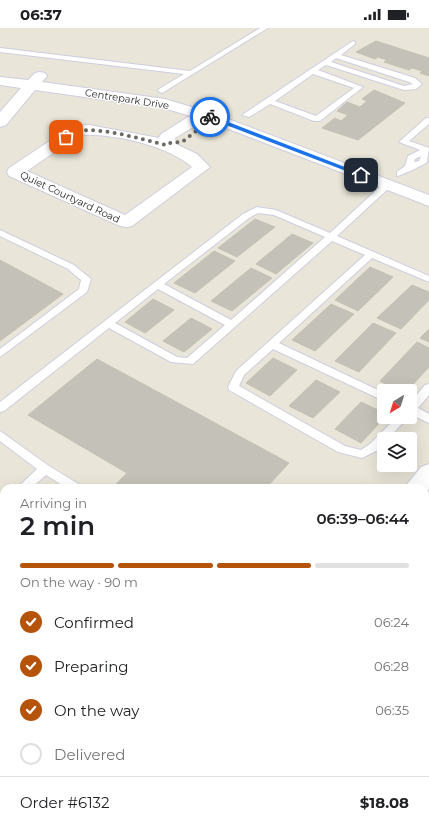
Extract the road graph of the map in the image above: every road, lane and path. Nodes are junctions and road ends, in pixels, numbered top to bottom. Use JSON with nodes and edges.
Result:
{"nodes":[{"id":1,"x":265,"y":28,"type":"edge"},
{"id":2,"x":353,"y":43,"type":"dead end"},
{"id":3,"x":0,"y":50,"type":"edge"},
{"id":4,"x":335,"y":55,"type":"junction"},
{"id":5,"x":325,"y":62,"type":"junction"},
{"id":6,"x":0,"y":69,"type":"edge"},
{"id":7,"x":312,"y":71,"type":"junction"},
{"id":8,"x":191,"y":73,"type":"junction"},
{"id":9,"x":37,"y":79,"type":"junction"},
{"id":10,"x":6,"y":81,"type":"edge"},
{"id":11,"x":162,"y":91,"type":"junction"},
{"id":12,"x":269,"y":101,"type":"junction"},
{"id":13,"x":211,"y":114,"type":"junction"},
{"id":14,"x":246,"y":115,"type":"junction"},
{"id":15,"x":429,"y":120,"type":"edge"},
{"id":16,"x":0,"y":122,"type":"edge"},
{"id":17,"x":167,"y":144,"type":"junction"},
{"id":18,"x":428,"y":151,"type":"edge"},
{"id":19,"x":399,"y":175,"type":"junction"},
{"id":20,"x":429,"y":186,"type":"edge"},
{"id":21,"x":429,"y":201,"type":"edge"},
{"id":22,"x":0,"y":233,"type":"edge"},
{"id":23,"x":332,"y":236,"type":"junction"},
{"id":24,"x":371,"y":254,"type":"junction"},
{"id":25,"x":429,"y":279,"type":"edge"},
{"id":26,"x":158,"y":285,"type":"junction"},
{"id":27,"x":109,"y":324,"type":"junction"},
{"id":28,"x":233,"y":325,"type":"junction"},
{"id":29,"x":272,"y":344,"type":"junction"},
{"id":30,"x":0,"y":354,"type":"edge"},
{"id":31,"x":429,"y":388,"type":"edge"},
{"id":32,"x":377,"y":394,"type":"edge"},
{"id":33,"x":417,"y":402,"type":"edge"},
{"id":34,"x":0,"y":408,"type":"edge"},
{"id":35,"x":417,"y":413,"type":"edge"},
{"id":36,"x":429,"y":419,"type":"edge"},
{"id":37,"x":396,"y":424,"type":"edge"},
{"id":38,"x":0,"y":435,"type":"edge"},
{"id":39,"x":45,"y":469,"type":"junction"},
{"id":40,"x":429,"y":473,"type":"edge"},
{"id":41,"x":28,"y":484,"type":"edge"},
{"id":42,"x":69,"y":484,"type":"edge"},
{"id":43,"x":419,"y":484,"type":"edge"}],
"edges":[{"from":1,"to":8,"type":"lane"},
{"from":2,"to":4,"type":"lane"},
{"from":3,"to":8,"type":"lane"},
{"from":4,"to":5,"type":"lane"},
{"from":4,"to":5,"type":"lane"},
{"from":5,"to":7,"type":"lane"},
{"from":6,"to":10,"type":"street","name":"Centrepark Drive"},
{"from":7,"to":12,"type":"lane"},
{"from":7,"to":12,"type":"lane"},
{"from":8,"to":11,"type":"lane"},
{"from":9,"to":10,"type":"street","name":"Centrepark Drive"},
{"from":9,"to":11,"type":"street","name":"Centrepark Drive"},
{"from":9,"to":13,"type":"street","name":"Centrepark Drive"},
{"from":9,"to":16,"type":"street"},
{"from":11,"to":13,"type":"street","name":"Centrepark Drive"},
{"from":12,"to":14,"type":"lane"},
{"from":13,"to":14,"type":"street","name":"Centrepark Drive"},
{"from":13,"to":17,"type":"street"},
{"from":13,"to":19,"type":"street","name":"Centrepark Drive"},
{"from":14,"to":19,"type":"street","name":"Centrepark Drive"},
{"from":15,"to":18,"type":"lane"},
{"from":17,"to":17,"type":"street","name":"Quiet Courtyard Road"},
{"from":18,"to":19,"type":"lane"},
{"from":19,"to":20,"type":"street","name":"Centrepark Drive"},
{"from":19,"to":21,"type":"street","name":"Centrepark Drive"},
{"from":19,"to":23,"type":"lane"},
{"from":22,"to":30,"type":"lane"},
{"from":23,"to":24,"type":"lane"},
{"from":23,"to":26,"type":"lane"},
{"from":23,"to":28,"type":"lane"},
{"from":24,"to":25,"type":"lane"},
{"from":24,"to":29,"type":"lane"},
{"from":26,"to":27,"type":"lane"},
{"from":26,"to":28,"type":"lane"},
{"from":27,"to":28,"type":"lane"},
{"from":27,"to":34,"type":"lane"},
{"from":29,"to":32,"type":"lane"},
{"from":29,"to":37,"type":"lane"},
{"from":31,"to":33,"type":"lane"},
{"from":35,"to":36,"type":"lane"},
{"from":38,"to":39,"type":"lane"},
{"from":39,"to":41,"type":"lane"},
{"from":39,"to":42,"type":"lane"},
{"from":40,"to":43,"type":"street"}]}
